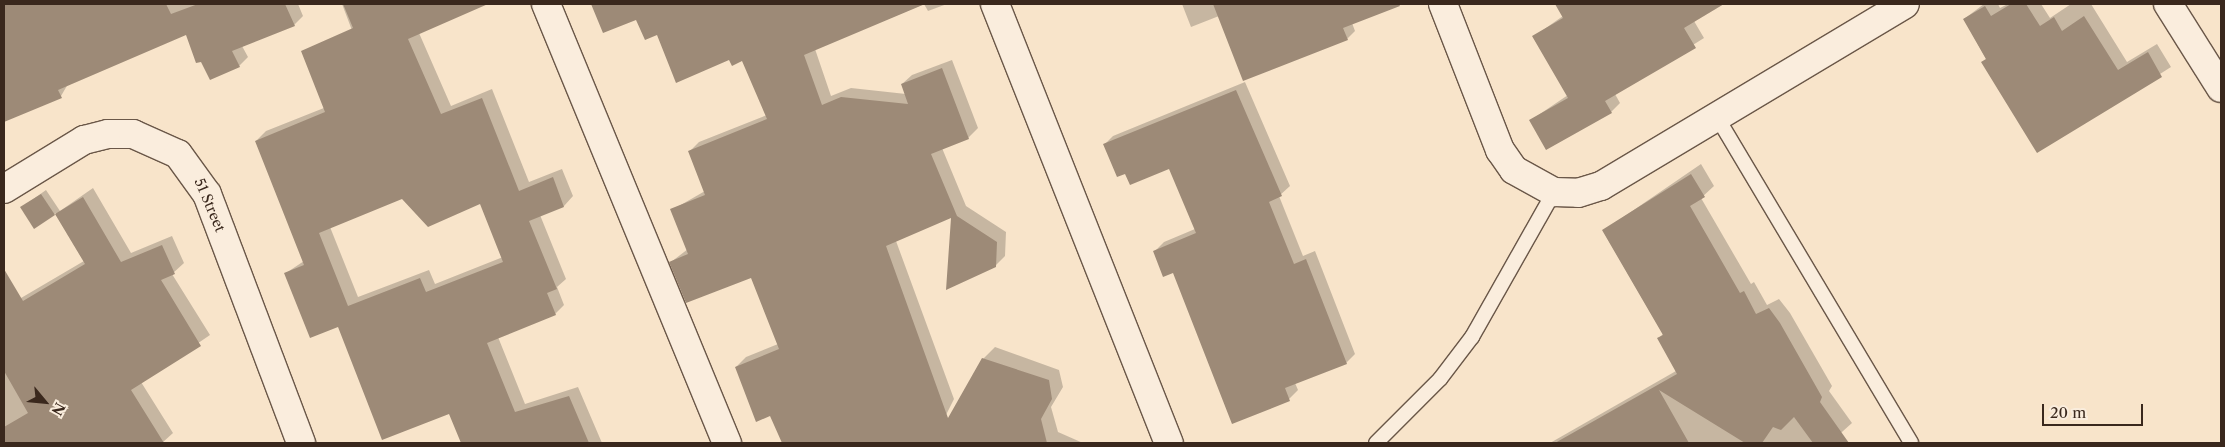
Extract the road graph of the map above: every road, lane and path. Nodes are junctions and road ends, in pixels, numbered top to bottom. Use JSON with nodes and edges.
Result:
{"nodes":[{"id":1,"x":546,"y":4,"type":"edge"},
{"id":2,"x":995,"y":4,"type":"edge"},
{"id":3,"x":1443,"y":4,"type":"edge"},
{"id":4,"x":1905,"y":4,"type":"edge"},
{"id":5,"x":2168,"y":4,"type":"edge"},
{"id":6,"x":2221,"y":88,"type":"edge"},
{"id":7,"x":1717,"y":117,"type":"junction"},
{"id":8,"x":4,"y":189,"type":"edge"},
{"id":9,"x":1554,"y":192,"type":"junction"},
{"id":10,"x":301,"y":443,"type":"edge"},
{"id":11,"x":727,"y":443,"type":"edge"},
{"id":12,"x":1169,"y":443,"type":"edge"},
{"id":13,"x":1376,"y":443,"type":"edge"},
{"id":14,"x":1911,"y":443,"type":"edge"}],
"edges":[{"from":1,"to":11,"type":"street"},
{"from":2,"to":12,"type":"street"},
{"from":3,"to":9,"type":"street"},
{"from":4,"to":7,"type":"street"},
{"from":5,"to":6,"type":"street"},
{"from":7,"to":9,"type":"street"},
{"from":7,"to":14,"type":"lane"},
{"from":8,"to":10,"type":"street","name":"51 Street"},
{"from":9,"to":13,"type":"lane"}]}
